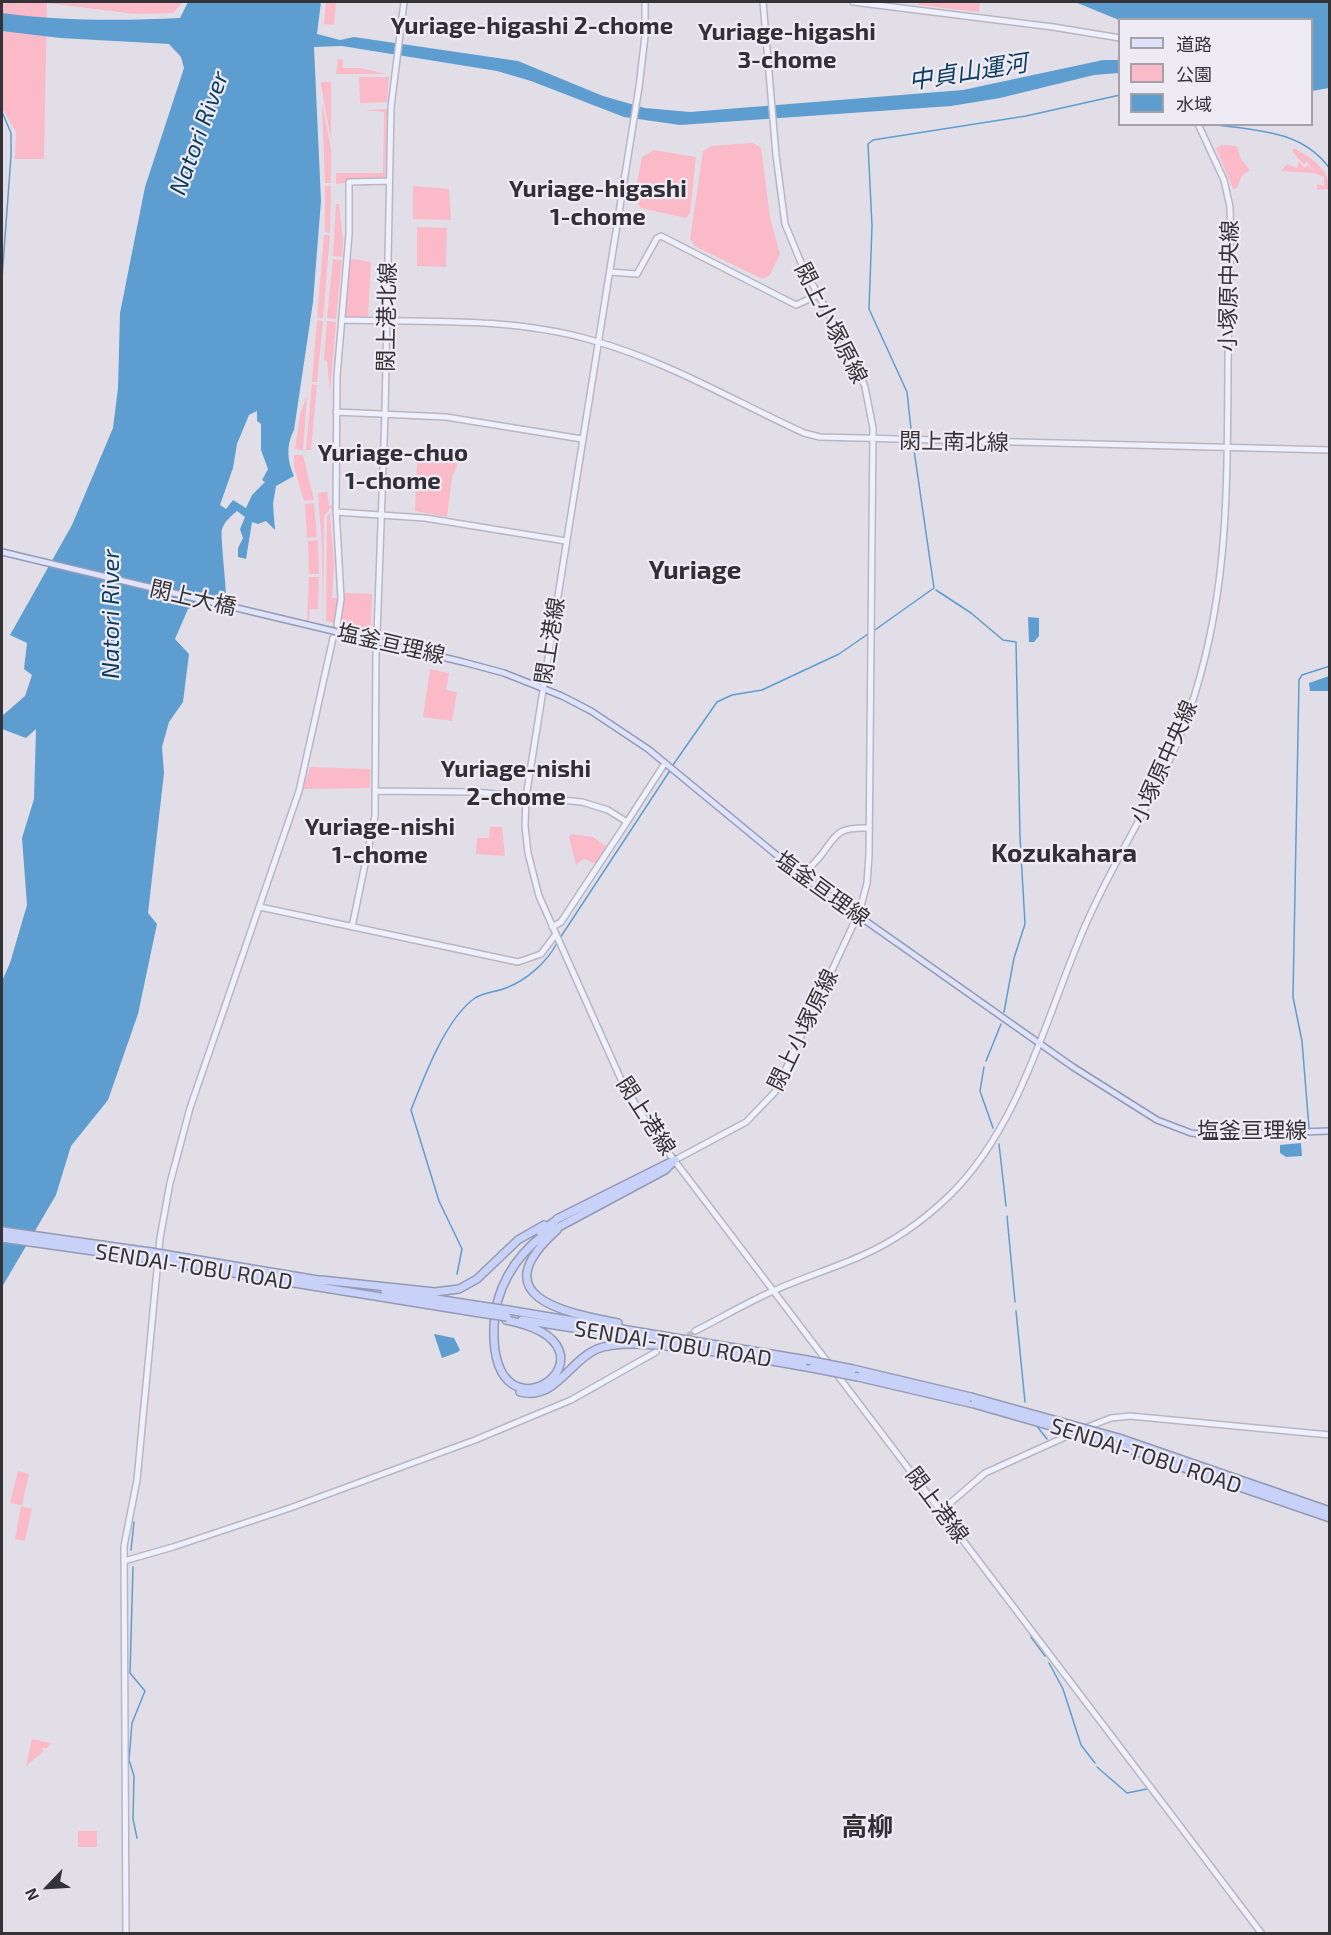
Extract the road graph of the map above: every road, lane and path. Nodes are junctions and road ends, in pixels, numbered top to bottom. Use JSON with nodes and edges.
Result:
{"nodes":[{"id":1,"x":404,"y":2,"type":"edge"},
{"id":2,"x":645,"y":2,"type":"edge"},
{"id":3,"x":763,"y":2,"type":"edge"},
{"id":4,"x":853,"y":2,"type":"edge"},
{"id":5,"x":1118,"y":38,"type":"edge"},
{"id":6,"x":1199,"y":126,"type":"edge"},
{"id":7,"x":389,"y":181,"type":"junction"},
{"id":8,"x":610,"y":272,"type":"junction"},
{"id":9,"x":818,"y":295,"type":"junction"},
{"id":10,"x":342,"y":320,"type":"junction"},
{"id":11,"x":387,"y":321,"type":"junction"},
{"id":12,"x":599,"y":342,"type":"junction"},
{"id":13,"x":336,"y":412,"type":"junction"},
{"id":14,"x":385,"y":414,"type":"junction"},
{"id":15,"x":582,"y":439,"type":"junction"},
{"id":16,"x":874,"y":440,"type":"junction"},
{"id":17,"x":1227,"y":447,"type":"junction"},
{"id":18,"x":1329,"y":450,"type":"edge"},
{"id":19,"x":336,"y":512,"type":"junction"},
{"id":20,"x":381,"y":514,"type":"junction"},
{"id":21,"x":566,"y":541,"type":"junction"},
{"id":22,"x":2,"y":552,"type":"edge"},
{"id":23,"x":337,"y":626,"type":"dead end"},
{"id":24,"x":315,"y":627,"type":"joint"},
{"id":25,"x":376,"y":634,"type":"dead end"},
{"id":26,"x":333,"y":638,"type":"dead end"},
{"id":27,"x":376,"y":649,"type":"dead end"},
{"id":28,"x":543,"y":687,"type":"junction"},
{"id":29,"x":669,"y":766,"type":"junction"},
{"id":30,"x":376,"y":791,"type":"junction"},
{"id":31,"x":526,"y":797,"type":"junction"},
{"id":32,"x":627,"y":822,"type":"junction"},
{"id":33,"x":869,"y":828,"type":"junction"},
{"id":34,"x":802,"y":876,"type":"junction"},
{"id":35,"x":260,"y":907,"type":"junction"},
{"id":36,"x":352,"y":927,"type":"junction"},
{"id":37,"x":552,"y":927,"type":"junction"},
{"id":38,"x":558,"y":938,"type":"junction"},
{"id":39,"x":1038,"y":1042,"type":"junction"},
{"id":40,"x":1329,"y":1131,"type":"edge"},
{"id":41,"x":675,"y":1160,"type":"junction"},
{"id":42,"x":561,"y":1221,"type":"junction"},
{"id":43,"x":2,"y":1231,"type":"edge"},
{"id":44,"x":2,"y":1238,"type":"edge"},
{"id":45,"x":63,"y":1242,"type":"junction"},
{"id":46,"x":264,"y":1274,"type":"junction"},
{"id":47,"x":321,"y":1280,"type":"junction"},
{"id":48,"x":774,"y":1290,"type":"junction"},
{"id":49,"x":480,"y":1312,"type":"junction"},
{"id":50,"x":507,"y":1316,"type":"junction"},
{"id":51,"x":695,"y":1331,"type":"tunnel mouth"},
{"id":52,"x":727,"y":1345,"type":"junction"},
{"id":53,"x":656,"y":1352,"type":"dead end"},
{"id":54,"x":741,"y":1355,"type":"junction"},
{"id":55,"x":973,"y":1400,"type":"junction"},
{"id":56,"x":1329,"y":1436,"type":"edge"},
{"id":57,"x":1118,"y":1441,"type":"junction"},
{"id":58,"x":941,"y":1511,"type":"junction"},
{"id":59,"x":1329,"y":1511,"type":"edge"},
{"id":60,"x":1329,"y":1518,"type":"edge"},
{"id":61,"x":124,"y":1561,"type":"junction"},
{"id":62,"x":126,"y":1934,"type":"edge"},
{"id":63,"x":1262,"y":1934,"type":"edge"}],
"edges":[{"from":1,"to":7,"type":"street","name":"閖上港北線"},
{"from":2,"to":8,"type":"street","name":"閖上港線"},
{"from":3,"to":9,"type":"street","name":"閖上小塚原線"},
{"from":4,"to":5,"type":"street"},
{"from":6,"to":17,"type":"street","name":"小塚原中央線"},
{"from":7,"to":10,"type":"street"},
{"from":7,"to":11,"type":"street","name":"閖上港北線"},
{"from":8,"to":9,"type":"street"},
{"from":8,"to":12,"type":"street","name":"閖上港線"},
{"from":9,"to":16,"type":"street","name":"閖上小塚原線"},
{"from":10,"to":11,"type":"street","name":"閖上南北線"},
{"from":10,"to":13,"type":"street"},
{"from":11,"to":12,"type":"street","name":"閖上南北線"},
{"from":11,"to":14,"type":"street","name":"閖上港北線"},
{"from":12,"to":15,"type":"street","name":"閖上港線"},
{"from":12,"to":16,"type":"street","name":"閖上南北線"},
{"from":13,"to":14,"type":"street"},
{"from":13,"to":19,"type":"street"},
{"from":14,"to":15,"type":"street"},
{"from":14,"to":20,"type":"street","name":"閖上港北線"},
{"from":15,"to":21,"type":"street","name":"閖上港線"},
{"from":16,"to":17,"type":"street","name":"閖上南北線"},
{"from":16,"to":33,"type":"street","name":"閖上小塚原線"},
{"from":17,"to":18,"type":"street","name":"閖上南北線"},
{"from":17,"to":39,"type":"street","name":"小塚原中央線"},
{"from":19,"to":20,"type":"street"},
{"from":19,"to":23,"type":"street"},
{"from":20,"to":21,"type":"street"},
{"from":20,"to":25,"type":"street","name":"閖上港北線"},
{"from":21,"to":28,"type":"street","name":"閖上港線"},
{"from":22,"to":24,"type":"main road","name":"閖上大橋"},
{"from":24,"to":28,"type":"main road","name":"塩釜亘理線"},
{"from":26,"to":35,"type":"street"},
{"from":27,"to":30,"type":"street"},
{"from":28,"to":29,"type":"main road","name":"塩釜亘理線"},
{"from":28,"to":31,"type":"street","name":"閖上港線"},
{"from":29,"to":32,"type":"street"},
{"from":29,"to":34,"type":"main road","name":"塩釜亘理線"},
{"from":30,"to":31,"type":"street"},
{"from":30,"to":36,"type":"street"},
{"from":31,"to":32,"type":"street"},
{"from":31,"to":37,"type":"street","name":"閖上港線"},
{"from":32,"to":37,"type":"street"},
{"from":33,"to":34,"type":"street"},
{"from":33,"to":41,"type":"street","name":"閖上小塚原線","bridge":true},
{"from":34,"to":39,"type":"main road","name":"塩釜亘理線"},
{"from":35,"to":36,"type":"street"},
{"from":35,"to":61,"type":"street"},
{"from":36,"to":38,"type":"street"},
{"from":37,"to":38,"type":"street","name":"閖上港線"},
{"from":38,"to":41,"type":"street","name":"閖上港線"},
{"from":39,"to":40,"type":"main road","name":"塩釜亘理線"},
{"from":39,"to":48,"type":"street","name":"小塚原中央線"},
{"from":41,"to":42,"type":"highway"},
{"from":41,"to":48,"type":"street","name":"閖上港線"},
{"from":42,"to":47,"type":"highway"},
{"from":42,"to":50,"type":"highway"},
{"from":42,"to":52,"type":"highway"},
{"from":42,"to":54,"type":"highway"},
{"from":43,"to":45,"type":"highway","name":"SENDAI-TOBU ROAD"},
{"from":44,"to":45,"type":"highway","name":"SENDAI-TOBU ROAD"},
{"from":45,"to":46,"type":"highway","name":"SENDAI-TOBU ROAD","bridge":true},
{"from":46,"to":47,"type":"highway","name":"SENDAI-TOBU ROAD"},
{"from":46,"to":49,"type":"highway","name":"SENDAI-TOBU ROAD"},
{"from":47,"to":49,"type":"highway","name":"SENDAI-TOBU ROAD"},
{"from":48,"to":51,"type":"street","name":"小塚原中央線"},
{"from":48,"to":58,"type":"street","name":"閖上港線"},
{"from":49,"to":50,"type":"highway","name":"SENDAI-TOBU ROAD","bridge":true},
{"from":50,"to":52,"type":"highway","name":"SENDAI-TOBU ROAD"},
{"from":50,"to":54,"type":"highway","name":"SENDAI-TOBU ROAD"},
{"from":52,"to":55,"type":"highway","name":"SENDAI-TOBU ROAD","bridge":true},
{"from":53,"to":61,"type":"street"},
{"from":54,"to":55,"type":"highway","name":"SENDAI-TOBU ROAD","bridge":true},
{"from":55,"to":57,"type":"highway","name":"SENDAI-TOBU ROAD","bridge":true},
{"from":56,"to":58,"type":"street"},
{"from":57,"to":59,"type":"highway","name":"SENDAI-TOBU ROAD"},
{"from":57,"to":60,"type":"highway","name":"SENDAI-TOBU ROAD"},
{"from":58,"to":63,"type":"street","name":"閖上港線"},
{"from":61,"to":62,"type":"street"}]}
